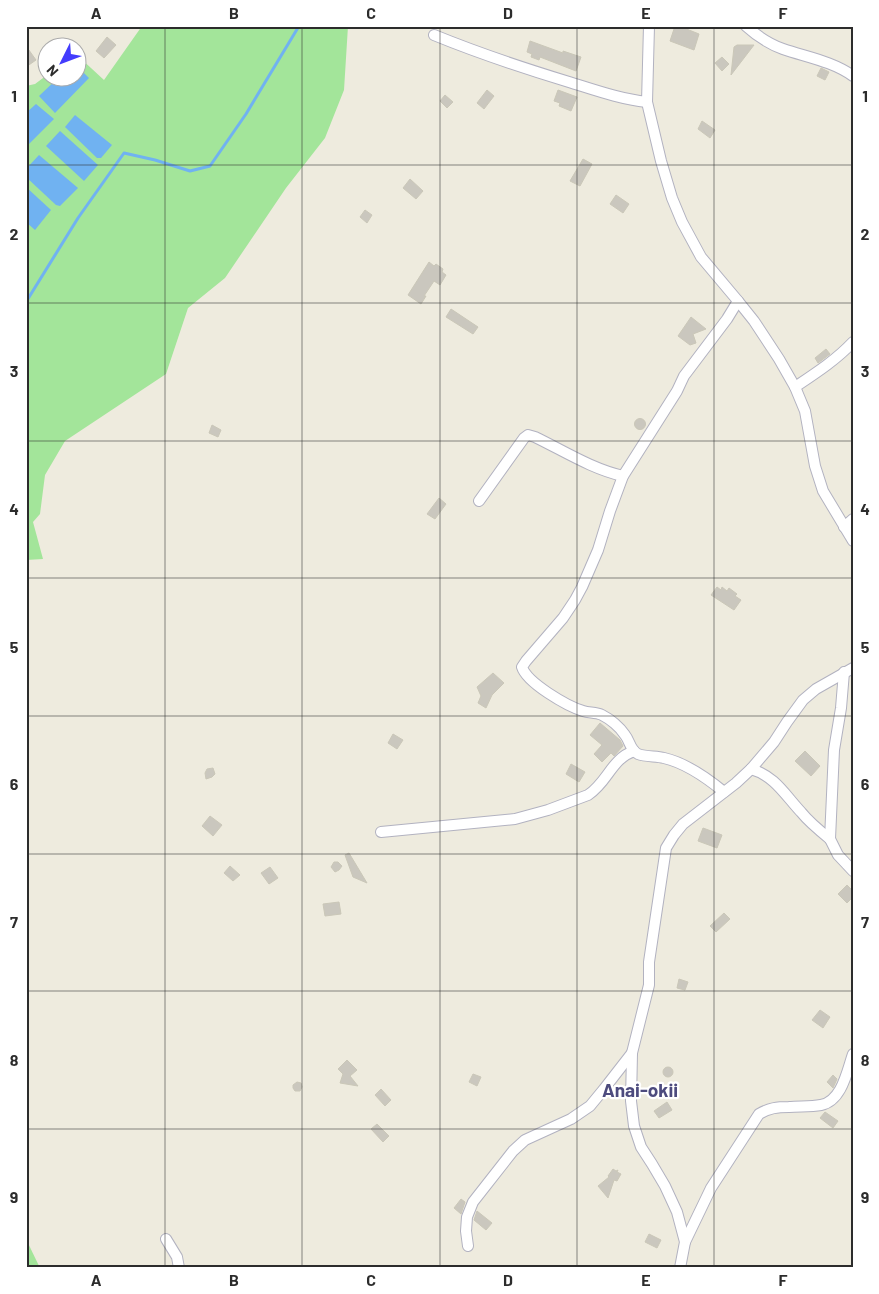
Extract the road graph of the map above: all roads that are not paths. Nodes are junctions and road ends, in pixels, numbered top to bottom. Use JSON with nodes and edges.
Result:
{"nodes":[{"id":1,"x":649,"y":26,"type":"edge"},
{"id":2,"x":746,"y":26,"type":"edge"},
{"id":3,"x":434,"y":35,"type":"dead end"},
{"id":4,"x":853,"y":76,"type":"edge"},
{"id":5,"x":647,"y":102,"type":"junction"},
{"id":6,"x":738,"y":301,"type":"junction"},
{"id":7,"x":853,"y":342,"type":"edge"},
{"id":8,"x":795,"y":387,"type":"junction"},
{"id":9,"x":623,"y":476,"type":"junction"},
{"id":10,"x":479,"y":501,"type":"dead end"},
{"id":11,"x":853,"y":519,"type":"edge"},
{"id":12,"x":844,"y":527,"type":"junction"},
{"id":13,"x":853,"y":541,"type":"edge"},
{"id":14,"x":848,"y":670,"type":"edge"},
{"id":15,"x":634,"y":751,"type":"junction"},
{"id":16,"x":751,"y":769,"type":"junction"},
{"id":17,"x":724,"y":792,"type":"junction"},
{"id":18,"x":381,"y":832,"type":"dead end"},
{"id":19,"x":830,"y":839,"type":"junction"},
{"id":20,"x":853,"y":872,"type":"edge"},
{"id":21,"x":632,"y":1053,"type":"junction"},
{"id":22,"x":853,"y":1054,"type":"edge"},
{"id":23,"x":166,"y":1239,"type":"dead end"},
{"id":24,"x":685,"y":1242,"type":"junction"},
{"id":25,"x":468,"y":1246,"type":"dead end"},
{"id":26,"x":179,"y":1268,"type":"edge"},
{"id":27,"x":680,"y":1268,"type":"edge"}],
"edges":[{"from":1,"to":5,"type":"street"},
{"from":2,"to":4,"type":"street"},
{"from":3,"to":5,"type":"street"},
{"from":5,"to":6,"type":"street"},
{"from":6,"to":8,"type":"street"},
{"from":6,"to":9,"type":"street"},
{"from":7,"to":8,"type":"street"},
{"from":8,"to":12,"type":"street"},
{"from":9,"to":10,"type":"street"},
{"from":9,"to":15,"type":"street"},
{"from":11,"to":12,"type":"street"},
{"from":12,"to":13,"type":"street"},
{"from":14,"to":16,"type":"street"},
{"from":14,"to":19,"type":"street"},
{"from":15,"to":17,"type":"street"},
{"from":15,"to":18,"type":"street"},
{"from":16,"to":17,"type":"street"},
{"from":16,"to":19,"type":"street"},
{"from":17,"to":21,"type":"street"},
{"from":19,"to":20,"type":"street"},
{"from":21,"to":24,"type":"street"},
{"from":21,"to":25,"type":"street"},
{"from":22,"to":24,"type":"street"},
{"from":23,"to":26,"type":"street"},
{"from":24,"to":27,"type":"street"}]}
